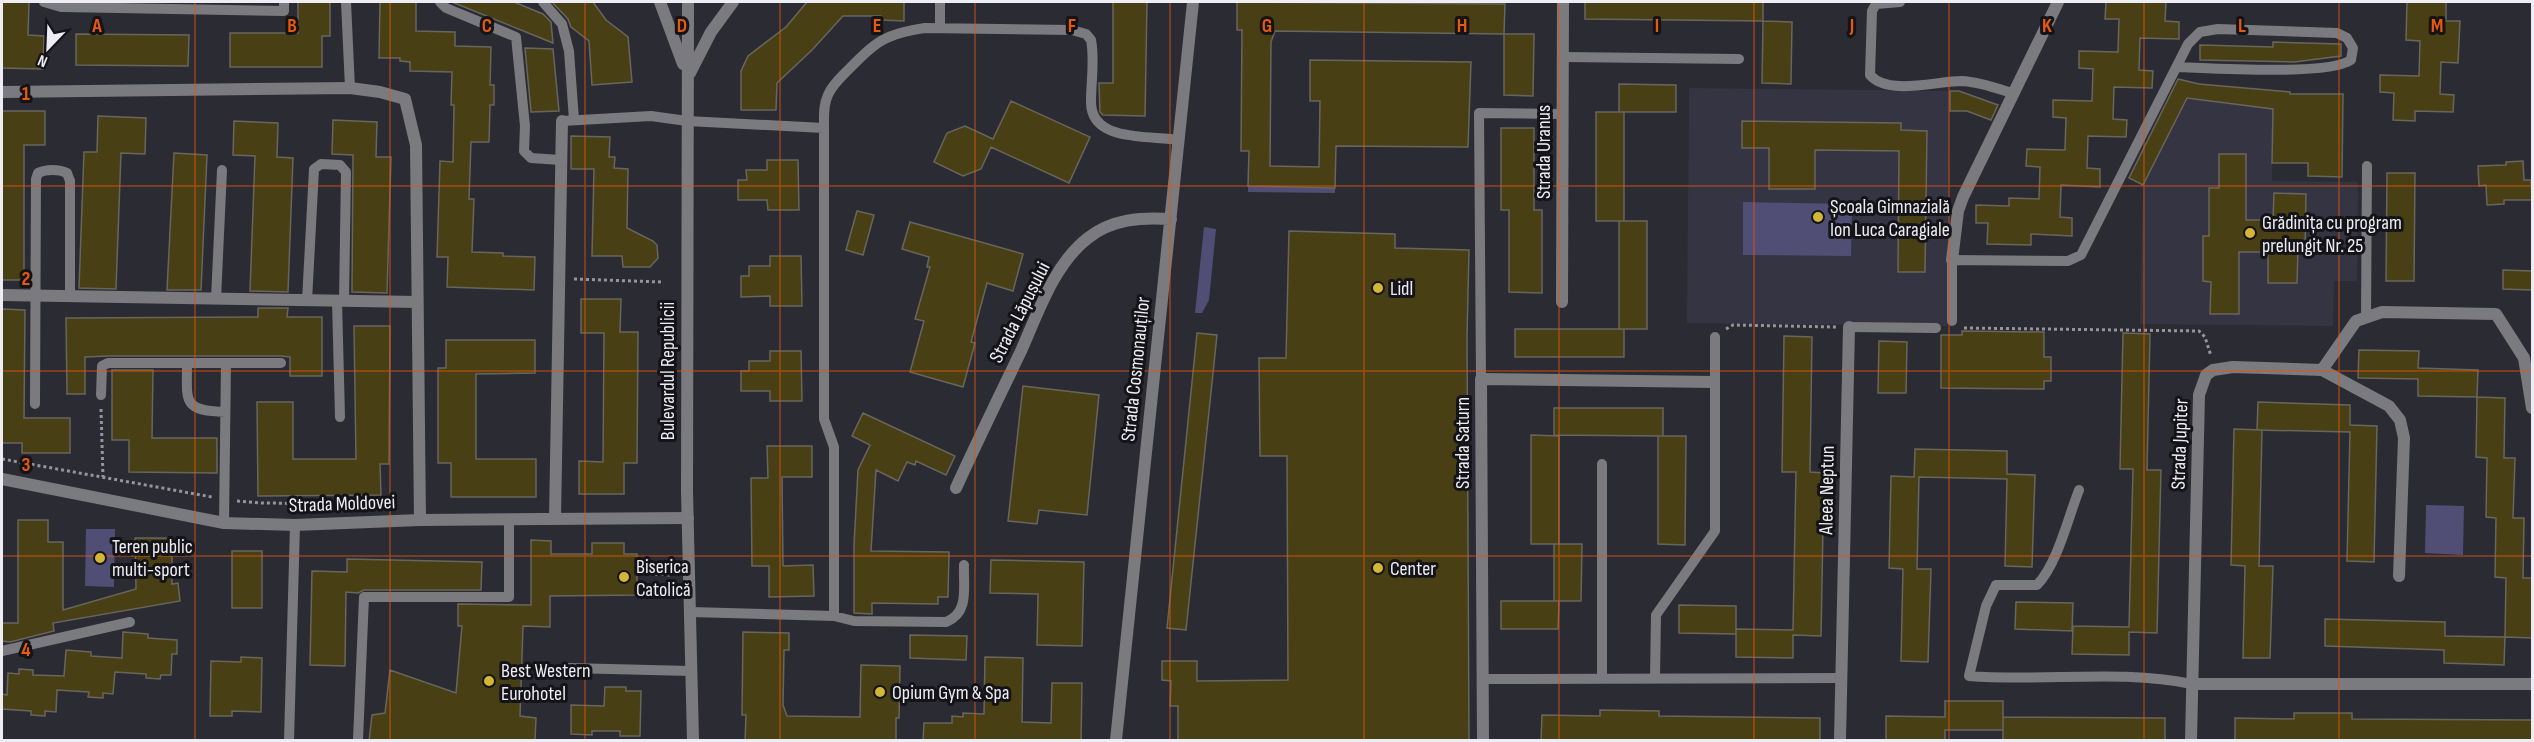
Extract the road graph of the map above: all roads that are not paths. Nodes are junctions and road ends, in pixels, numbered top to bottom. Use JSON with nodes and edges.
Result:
{"nodes":[{"id":1,"x":44,"y":2,"type":"edge"},
{"id":2,"x":284,"y":2,"type":"edge"},
{"id":3,"x":346,"y":2,"type":"edge"},
{"id":4,"x":440,"y":2,"type":"edge"},
{"id":5,"x":543,"y":2,"type":"edge"},
{"id":6,"x":660,"y":2,"type":"edge"},
{"id":7,"x":688,"y":2,"type":"edge"},
{"id":8,"x":733,"y":2,"type":"edge"},
{"id":9,"x":940,"y":2,"type":"edge"},
{"id":10,"x":1193,"y":2,"type":"edge"},
{"id":11,"x":1563,"y":2,"type":"edge"},
{"id":12,"x":1900,"y":2,"type":"edge"},
{"id":13,"x":2058,"y":2,"type":"edge"},
{"id":14,"x":227,"y":6,"type":"edge"},
{"id":15,"x":940,"y":28,"type":"junction"},
{"id":16,"x":1563,"y":57,"type":"junction"},
{"id":17,"x":1739,"y":59,"type":"dead end"},
{"id":18,"x":2177,"y":67,"type":"junction"},
{"id":19,"x":688,"y":79,"type":"junction"},
{"id":20,"x":350,"y":88,"type":"junction"},
{"id":21,"x":2,"y":92,"type":"edge"},
{"id":22,"x":2012,"y":93,"type":"junction"},
{"id":23,"x":1563,"y":114,"type":"junction"},
{"id":24,"x":568,"y":121,"type":"junction"},
{"id":25,"x":687,"y":121,"type":"junction"},
{"id":26,"x":824,"y":128,"type":"junction"},
{"id":27,"x":1179,"y":140,"type":"junction"},
{"id":28,"x":561,"y":160,"type":"junction"},
{"id":29,"x":2367,"y":166,"type":"dead end"},
{"id":30,"x":222,"y":170,"type":"dead end"},
{"id":31,"x":1171,"y":219,"type":"junction"},
{"id":32,"x":1953,"y":260,"type":"junction"},
{"id":33,"x":2,"y":295,"type":"edge"},
{"id":34,"x":34,"y":296,"type":"junction"},
{"id":35,"x":70,"y":296,"type":"junction"},
{"id":36,"x":216,"y":299,"type":"junction"},
{"id":37,"x":307,"y":301,"type":"junction"},
{"id":38,"x":341,"y":301,"type":"junction"},
{"id":39,"x":417,"y":302,"type":"junction"},
{"id":40,"x":1562,"y":302,"type":"dead end"},
{"id":41,"x":2366,"y":318,"type":"junction"},
{"id":42,"x":1952,"y":321,"type":"dead end"},
{"id":43,"x":1850,"y":327,"type":"joint"},
{"id":44,"x":1936,"y":328,"type":"dead end"},
{"id":45,"x":1715,"y":337,"type":"road end"},
{"id":46,"x":226,"y":363,"type":"junction"},
{"id":47,"x":281,"y":363,"type":"dead end"},
{"id":48,"x":187,"y":364,"type":"junction"},
{"id":49,"x":2322,"y":370,"type":"junction"},
{"id":50,"x":1481,"y":379,"type":"junction"},
{"id":51,"x":1714,"y":382,"type":"junction"},
{"id":52,"x":101,"y":395,"type":"road end"},
{"id":53,"x":35,"y":404,"type":"dead end"},
{"id":54,"x":2532,"y":408,"type":"edge"},
{"id":55,"x":225,"y":412,"type":"junction"},
{"id":56,"x":340,"y":417,"type":"dead end"},
{"id":57,"x":1602,"y":464,"type":"dead end"},
{"id":58,"x":2,"y":479,"type":"edge"},
{"id":59,"x":956,"y":488,"type":"dead end"},
{"id":60,"x":2079,"y":490,"type":"dead end"},
{"id":61,"x":688,"y":518,"type":"junction"},
{"id":62,"x":555,"y":519,"type":"junction"},
{"id":63,"x":420,"y":520,"type":"junction"},
{"id":64,"x":509,"y":520,"type":"junction"},
{"id":65,"x":224,"y":523,"type":"junction"},
{"id":66,"x":295,"y":525,"type":"junction"},
{"id":67,"x":964,"y":565,"type":"dead end"},
{"id":68,"x":2399,"y":576,"type":"dead end"},
{"id":69,"x":690,"y":612,"type":"junction"},
{"id":70,"x":834,"y":616,"type":"junction"},
{"id":71,"x":130,"y":622,"type":"dead end"},
{"id":72,"x":2,"y":651,"type":"edge"},
{"id":73,"x":567,"y":668,"type":"dead end"},
{"id":74,"x":691,"y":671,"type":"junction"},
{"id":75,"x":1655,"y":678,"type":"junction"},
{"id":76,"x":1841,"y":678,"type":"junction"},
{"id":77,"x":1482,"y":679,"type":"junction"},
{"id":78,"x":1602,"y":679,"type":"junction"},
{"id":79,"x":2192,"y":684,"type":"junction"},
{"id":80,"x":2532,"y":684,"type":"edge"},
{"id":81,"x":289,"y":741,"type":"edge"},
{"id":82,"x":358,"y":741,"type":"edge"},
{"id":83,"x":693,"y":741,"type":"edge"},
{"id":84,"x":1116,"y":741,"type":"edge"},
{"id":85,"x":1483,"y":741,"type":"edge"},
{"id":86,"x":1840,"y":741,"type":"edge"},
{"id":87,"x":2191,"y":741,"type":"edge"}],
"edges":[{"from":1,"to":14,"type":"lane"},
{"from":2,"to":14,"type":"lane"},
{"from":3,"to":20,"type":"lane"},
{"from":4,"to":28,"type":"lane"},
{"from":5,"to":24,"type":"lane"},
{"from":6,"to":19,"type":"street"},
{"from":7,"to":19,"type":"street","name":"Bulevardul Republicii"},
{"from":8,"to":19,"type":"street"},
{"from":9,"to":15,"type":"lane"},
{"from":10,"to":27,"type":"street","name":"Strada Cosmonauților"},
{"from":11,"to":16,"type":"street","name":"Strada Uranus"},
{"from":12,"to":22,"type":"lane"},
{"from":13,"to":22,"type":"street"},
{"from":15,"to":26,"type":"lane"},
{"from":15,"to":27,"type":"lane"},
{"from":16,"to":17,"type":"lane"},
{"from":16,"to":23,"type":"street","name":"Strada Uranus"},
{"from":18,"to":18,"type":"lane"},
{"from":18,"to":32,"type":"lane"},
{"from":19,"to":25,"type":"street","name":"Bulevardul Republicii"},
{"from":20,"to":21,"type":"street"},
{"from":20,"to":39,"type":"street"},
{"from":22,"to":32,"type":"street"},
{"from":23,"to":40,"type":"street","name":"Strada Uranus"},
{"from":23,"to":50,"type":"lane"},
{"from":24,"to":25,"type":"lane"},
{"from":24,"to":28,"type":"street"},
{"from":25,"to":26,"type":"lane"},
{"from":25,"to":61,"type":"street","name":"Bulevardul Republicii"},
{"from":26,"to":70,"type":"lane"},
{"from":27,"to":31,"type":"street","name":"Strada Cosmonauților"},
{"from":28,"to":62,"type":"street"},
{"from":29,"to":41,"type":"lane"},
{"from":30,"to":36,"type":"lane"},
{"from":31,"to":59,"type":"street","name":"Strada Lăpușului"},
{"from":31,"to":84,"type":"street","name":"Strada Cosmonauților"},
{"from":32,"to":42,"type":"lane"},
{"from":33,"to":34,"type":"street"},
{"from":34,"to":35,"type":"street"},
{"from":34,"to":35,"type":"lane"},
{"from":34,"to":53,"type":"lane"},
{"from":35,"to":36,"type":"street"},
{"from":36,"to":37,"type":"street"},
{"from":37,"to":38,"type":"street"},
{"from":37,"to":38,"type":"lane"},
{"from":38,"to":39,"type":"street"},
{"from":38,"to":56,"type":"lane"},
{"from":39,"to":63,"type":"street"},
{"from":41,"to":49,"type":"street"},
{"from":41,"to":54,"type":"street"},
{"from":43,"to":44,"type":"lane"},
{"from":43,"to":76,"type":"street","name":"Aleea Neptun"},
{"from":45,"to":51,"type":"lane"},
{"from":46,"to":47,"type":"lane"},
{"from":46,"to":48,"type":"lane"},
{"from":46,"to":55,"type":"lane"},
{"from":48,"to":52,"type":"lane"},
{"from":48,"to":55,"type":"lane"},
{"from":49,"to":68,"type":"street"},
{"from":49,"to":79,"type":"street","name":"Strada Jupiter"},
{"from":50,"to":51,"type":"street","name":"Strada Saturn"},
{"from":50,"to":77,"type":"street","name":"Strada Saturn"},
{"from":51,"to":75,"type":"lane"},
{"from":55,"to":65,"type":"lane"},
{"from":57,"to":78,"type":"lane"},
{"from":58,"to":65,"type":"street","name":"Strada Moldovei"},
{"from":60,"to":79,"type":"lane"},
{"from":61,"to":62,"type":"street","name":"Strada Moldovei"},
{"from":61,"to":69,"type":"street","name":"Bulevardul Republicii"},
{"from":62,"to":64,"type":"street","name":"Strada Moldovei"},
{"from":63,"to":64,"type":"street","name":"Strada Moldovei"},
{"from":63,"to":66,"type":"street","name":"Strada Moldovei"},
{"from":64,"to":82,"type":"lane"},
{"from":65,"to":66,"type":"street","name":"Strada Moldovei"},
{"from":66,"to":81,"type":"lane"},
{"from":67,"to":70,"type":"lane"},
{"from":69,"to":70,"type":"lane"},
{"from":69,"to":74,"type":"street","name":"Bulevardul Republicii"},
{"from":71,"to":72,"type":"lane"},
{"from":73,"to":74,"type":"lane"},
{"from":74,"to":83,"type":"street","name":"Bulevardul Republicii"},
{"from":75,"to":76,"type":"lane"},
{"from":75,"to":78,"type":"lane"},
{"from":76,"to":86,"type":"street","name":"Aleea Neptun"},
{"from":77,"to":78,"type":"lane"},
{"from":77,"to":85,"type":"street","name":"Strada Saturn"},
{"from":79,"to":80,"type":"street"},
{"from":79,"to":87,"type":"street","name":"Strada Jupiter"}]}
